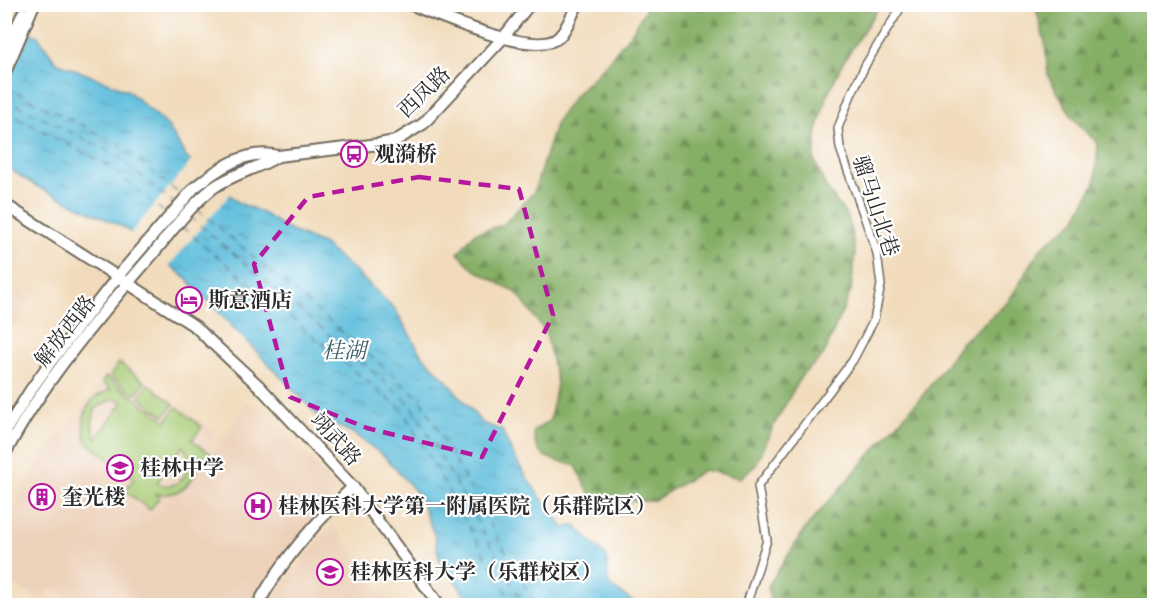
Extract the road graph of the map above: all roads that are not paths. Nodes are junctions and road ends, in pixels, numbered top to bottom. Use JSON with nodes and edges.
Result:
{"nodes":[{"id":1,"x":27,"y":4,"type":"edge"},
{"id":2,"x":34,"y":4,"type":"edge"},
{"id":3,"x":410,"y":4,"type":"edge"},
{"id":4,"x":530,"y":4,"type":"edge"},
{"id":5,"x":578,"y":4,"type":"edge"},
{"id":6,"x":903,"y":4,"type":"edge"},
{"id":7,"x":23,"y":23,"type":"junction"},
{"id":8,"x":502,"y":39,"type":"junction"},
{"id":9,"x":4,"y":55,"type":"edge"},
{"id":10,"x":4,"y":75,"type":"edge"},
{"id":11,"x":278,"y":156,"type":"junction"},
{"id":12,"x":4,"y":204,"type":"edge"},
{"id":13,"x":4,"y":211,"type":"edge"},
{"id":14,"x":134,"y":256,"type":"joint"},
{"id":15,"x":144,"y":264,"type":"joint"},
{"id":16,"x":120,"y":282,"type":"junction"},
{"id":17,"x":4,"y":433,"type":"edge"},
{"id":18,"x":4,"y":456,"type":"edge"},
{"id":19,"x":353,"y":487,"type":"junction"},
{"id":20,"x":257,"y":606,"type":"edge"},
{"id":21,"x":440,"y":606,"type":"edge"},
{"id":22,"x":746,"y":606,"type":"edge"}],
"edges":[{"from":1,"to":7,"type":"main road"},
{"from":2,"to":7,"type":"main road"},
{"from":3,"to":8,"type":"main road"},
{"from":4,"to":8,"type":"main road","name":"西凤路"},
{"from":5,"to":8,"type":"main road"},
{"from":6,"to":22,"type":"street","name":"骝马山北巷"},
{"from":7,"to":9,"type":"main road"},
{"from":7,"to":10,"type":"main road"},
{"from":8,"to":11,"type":"main road","name":"西凤路"},
{"from":11,"to":14,"type":"main road","name":"西凤路"},
{"from":11,"to":15,"type":"main road","name":"西凤路"},
{"from":12,"to":16,"type":"main road","name":"翊武路"},
{"from":13,"to":16,"type":"main road","name":"翊武路"},
{"from":14,"to":16,"type":"main road","name":"解放西路"},
{"from":15,"to":16,"type":"main road","name":"解放西路"},
{"from":16,"to":17,"type":"main road","name":"解放西路"},
{"from":16,"to":18,"type":"main road","name":"解放西路"},
{"from":16,"to":19,"type":"main road","name":"翊武路"},
{"from":19,"to":20,"type":"main road"},
{"from":19,"to":21,"type":"main road","name":"翊武路"}]}
